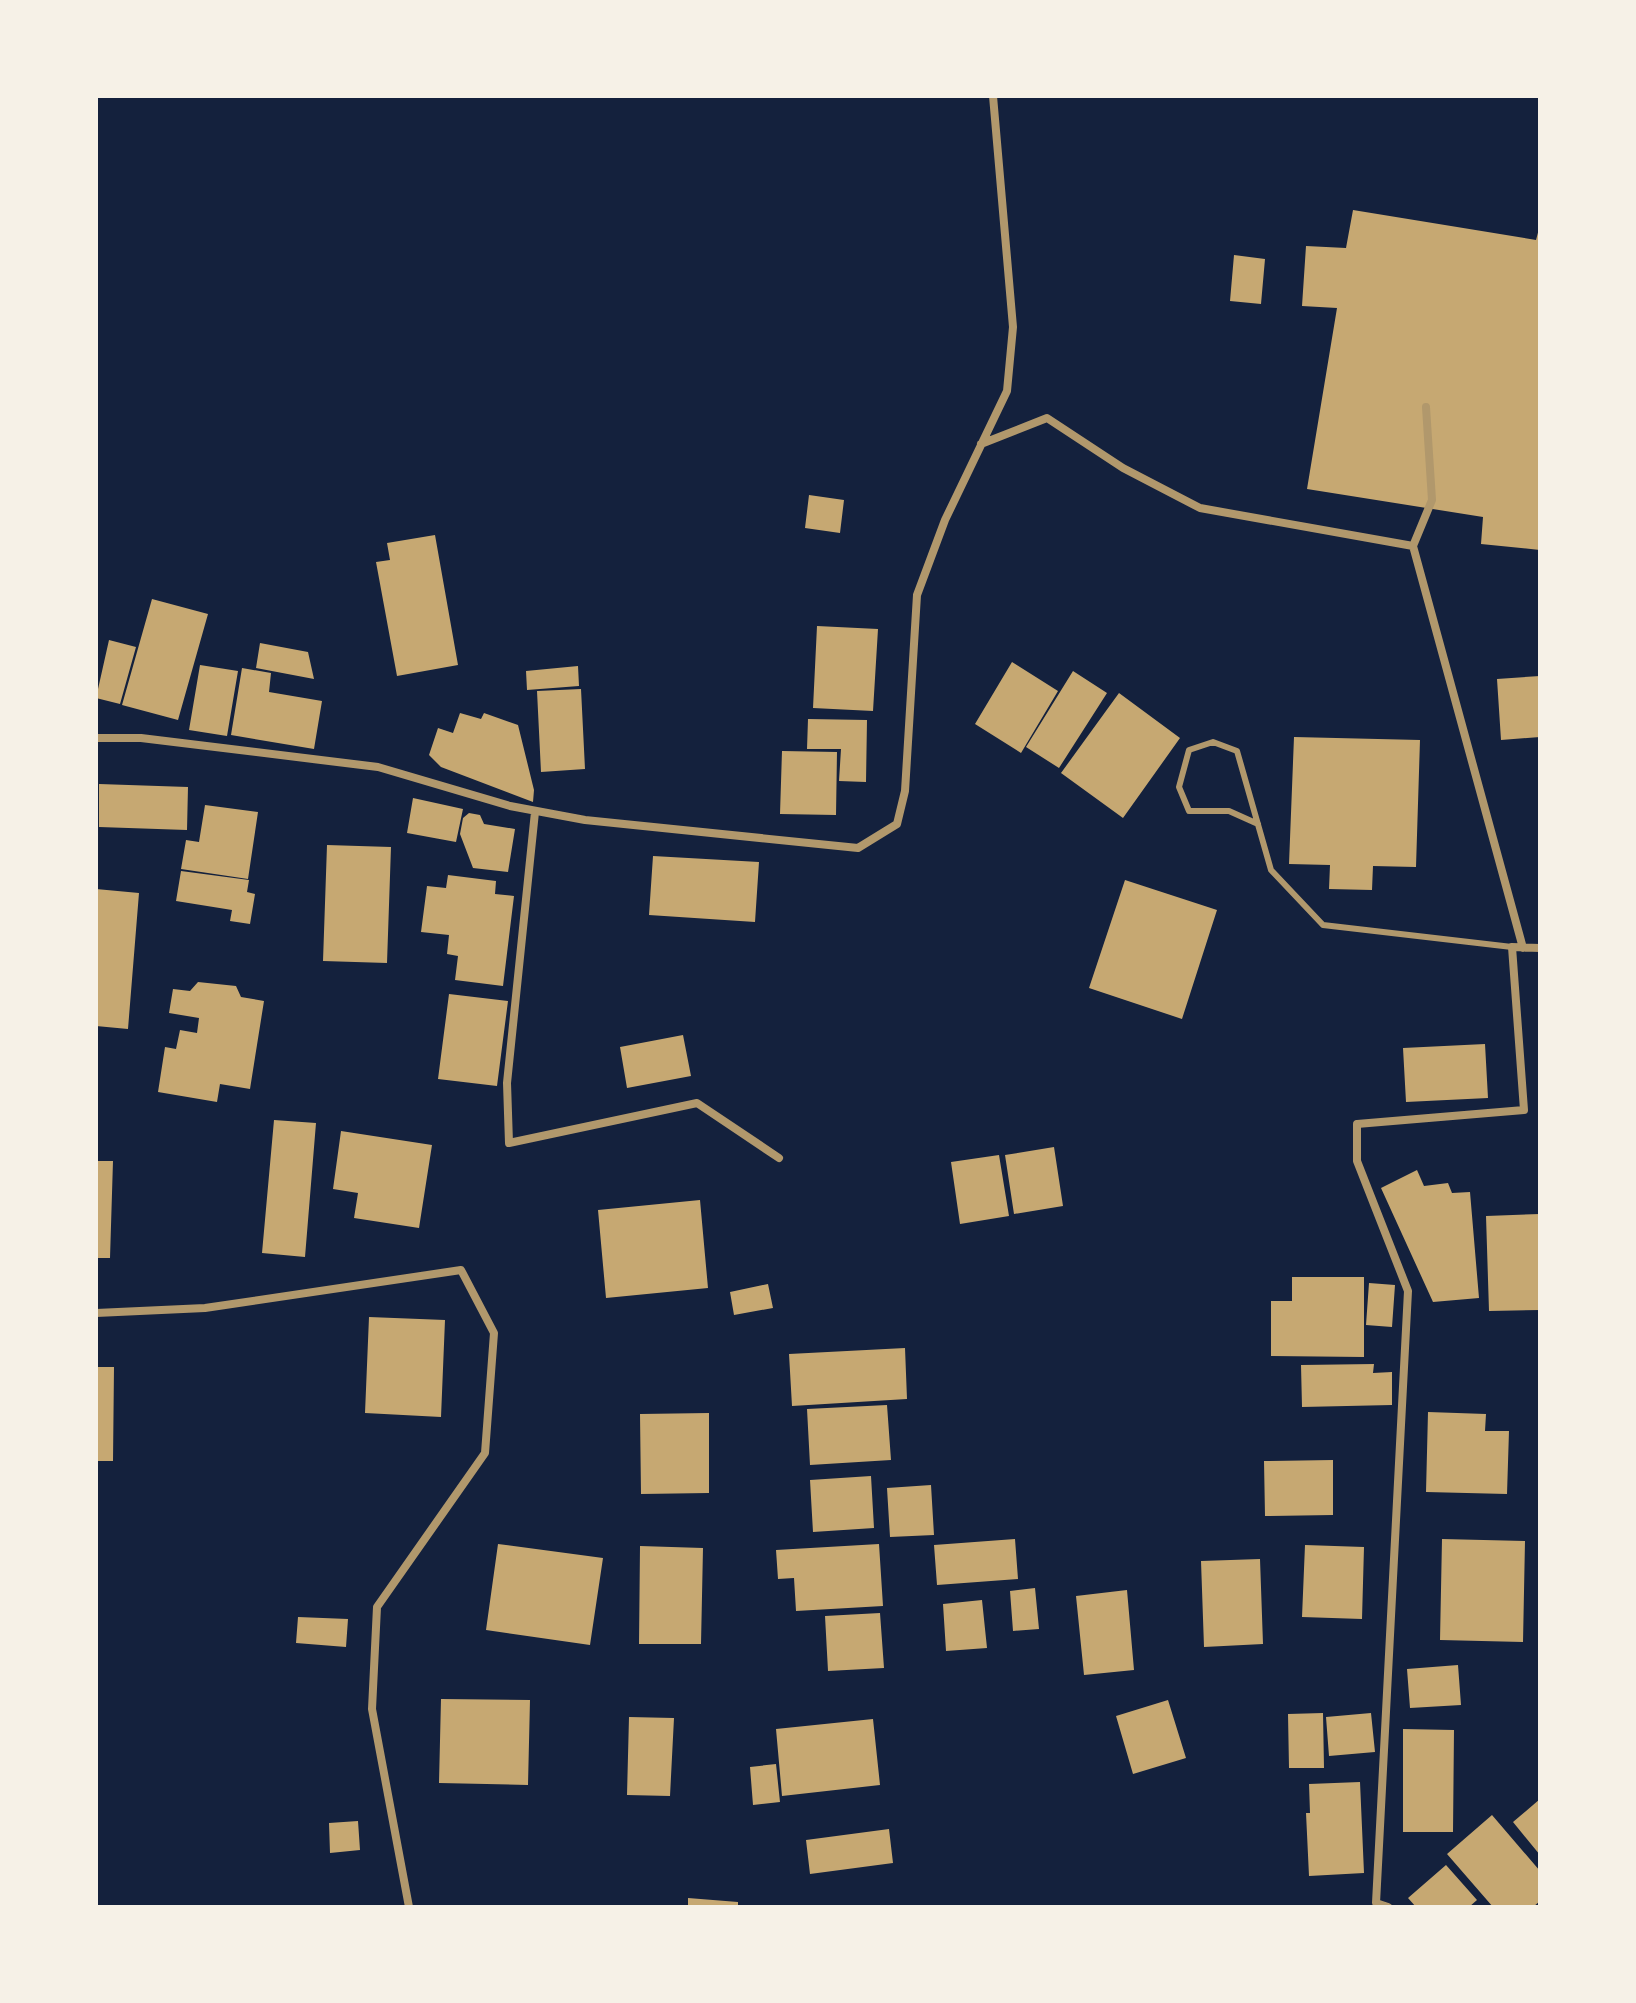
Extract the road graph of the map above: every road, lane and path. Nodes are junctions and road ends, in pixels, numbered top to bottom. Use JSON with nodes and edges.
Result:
{"nodes":[{"id":1,"x":993,"y":96,"type":"edge"},
{"id":2,"x":1426,"y":407,"type":"dead end"},
{"id":3,"x":981,"y":444,"type":"junction"},
{"id":4,"x":1413,"y":546,"type":"junction"},
{"id":5,"x":96,"y":738,"type":"edge"},
{"id":6,"x":535,"y":812,"type":"junction"},
{"id":7,"x":1258,"y":824,"type":"junction"},
{"id":8,"x":1512,"y":947,"type":"junction"},
{"id":9,"x":1523,"y":948,"type":"junction"},
{"id":10,"x":1540,"y":948,"type":"edge"},
{"id":11,"x":779,"y":1158,"type":"dead end"},
{"id":12,"x":96,"y":1313,"type":"edge"},
{"id":13,"x":409,"y":1907,"type":"edge"},
{"id":14,"x":1388,"y":1907,"type":"edge"}],
"edges":[{"from":1,"to":3,"type":"street"},
{"from":2,"to":4,"type":"street"},
{"from":3,"to":4,"type":"street"},
{"from":3,"to":6,"type":"street"},
{"from":4,"to":9,"type":"street"},
{"from":5,"to":6,"type":"street"},
{"from":6,"to":11,"type":"street"},
{"from":7,"to":7,"type":"lane"},
{"from":7,"to":8,"type":"lane"},
{"from":8,"to":9,"type":"street"},
{"from":8,"to":14,"type":"street"},
{"from":9,"to":10,"type":"street"},
{"from":12,"to":13,"type":"street"}]}
